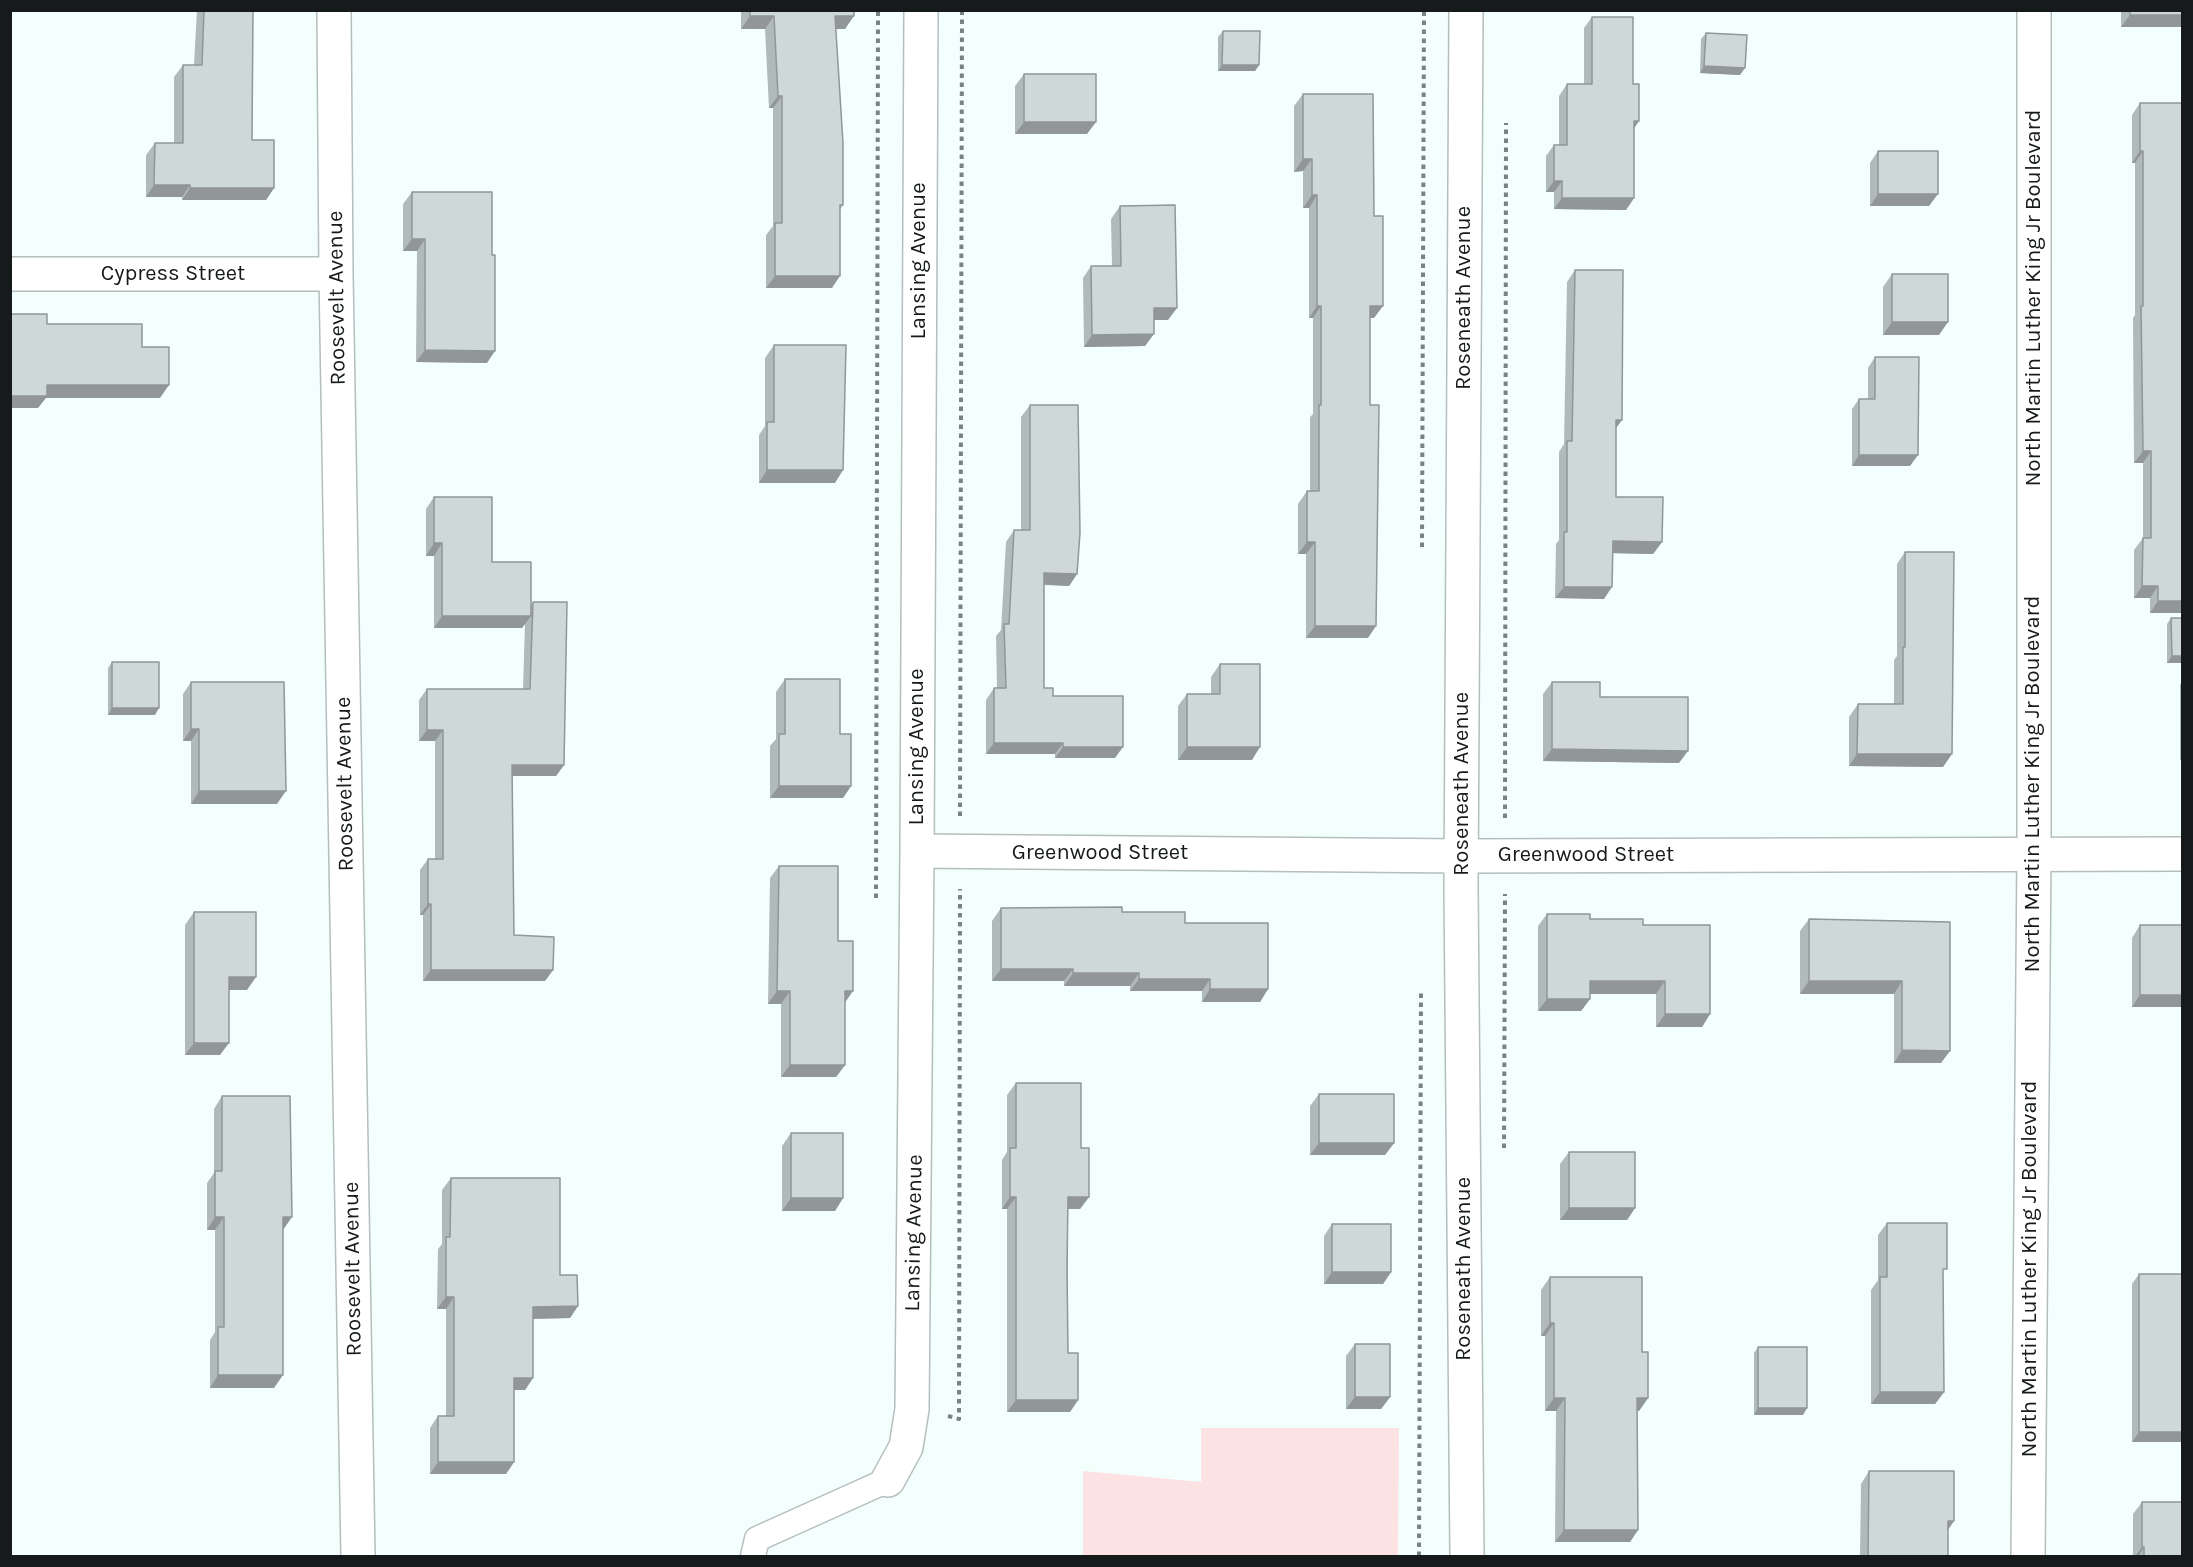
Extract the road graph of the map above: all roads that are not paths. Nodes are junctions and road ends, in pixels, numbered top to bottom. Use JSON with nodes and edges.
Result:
{"nodes":[{"id":1,"x":334,"y":10,"type":"edge"},
{"id":2,"x":921,"y":10,"type":"edge"},
{"id":3,"x":1466,"y":10,"type":"edge"},
{"id":4,"x":2034,"y":10,"type":"edge"},
{"id":5,"x":10,"y":274,"type":"edge"},
{"id":6,"x":336,"y":274,"type":"junction"},
{"id":7,"x":917,"y":851,"type":"junction"},
{"id":8,"x":2034,"y":854,"type":"junction"},
{"id":9,"x":2182,"y":854,"type":"edge"},
{"id":10,"x":1461,"y":856,"type":"junction"},
{"id":11,"x":888,"y":1480,"type":"joint"},
{"id":12,"x":358,"y":1557,"type":"edge"},
{"id":13,"x":753,"y":1557,"type":"edge"},
{"id":14,"x":1467,"y":1557,"type":"edge"},
{"id":15,"x":2028,"y":1557,"type":"edge"}],
"edges":[{"from":1,"to":6,"type":"street","name":"Roosevelt Avenue"},
{"from":2,"to":7,"type":"street","name":"Lansing Avenue"},
{"from":3,"to":10,"type":"street","name":"Roseneath Avenue"},
{"from":4,"to":8,"type":"street","name":"North Martin Luther King Jr Boulevard"},
{"from":5,"to":6,"type":"street","name":"Cypress Street"},
{"from":6,"to":12,"type":"street","name":"Roosevelt Avenue"},
{"from":7,"to":10,"type":"street","name":"Greenwood Street"},
{"from":7,"to":11,"type":"street","name":"Lansing Avenue"},
{"from":8,"to":9,"type":"street","name":"Greenwood Street"},
{"from":8,"to":10,"type":"street","name":"Greenwood Street"},
{"from":8,"to":15,"type":"street","name":"North Martin Luther King Jr Boulevard"},
{"from":10,"to":14,"type":"street","name":"Roseneath Avenue"},
{"from":11,"to":13,"type":"lane"}]}
